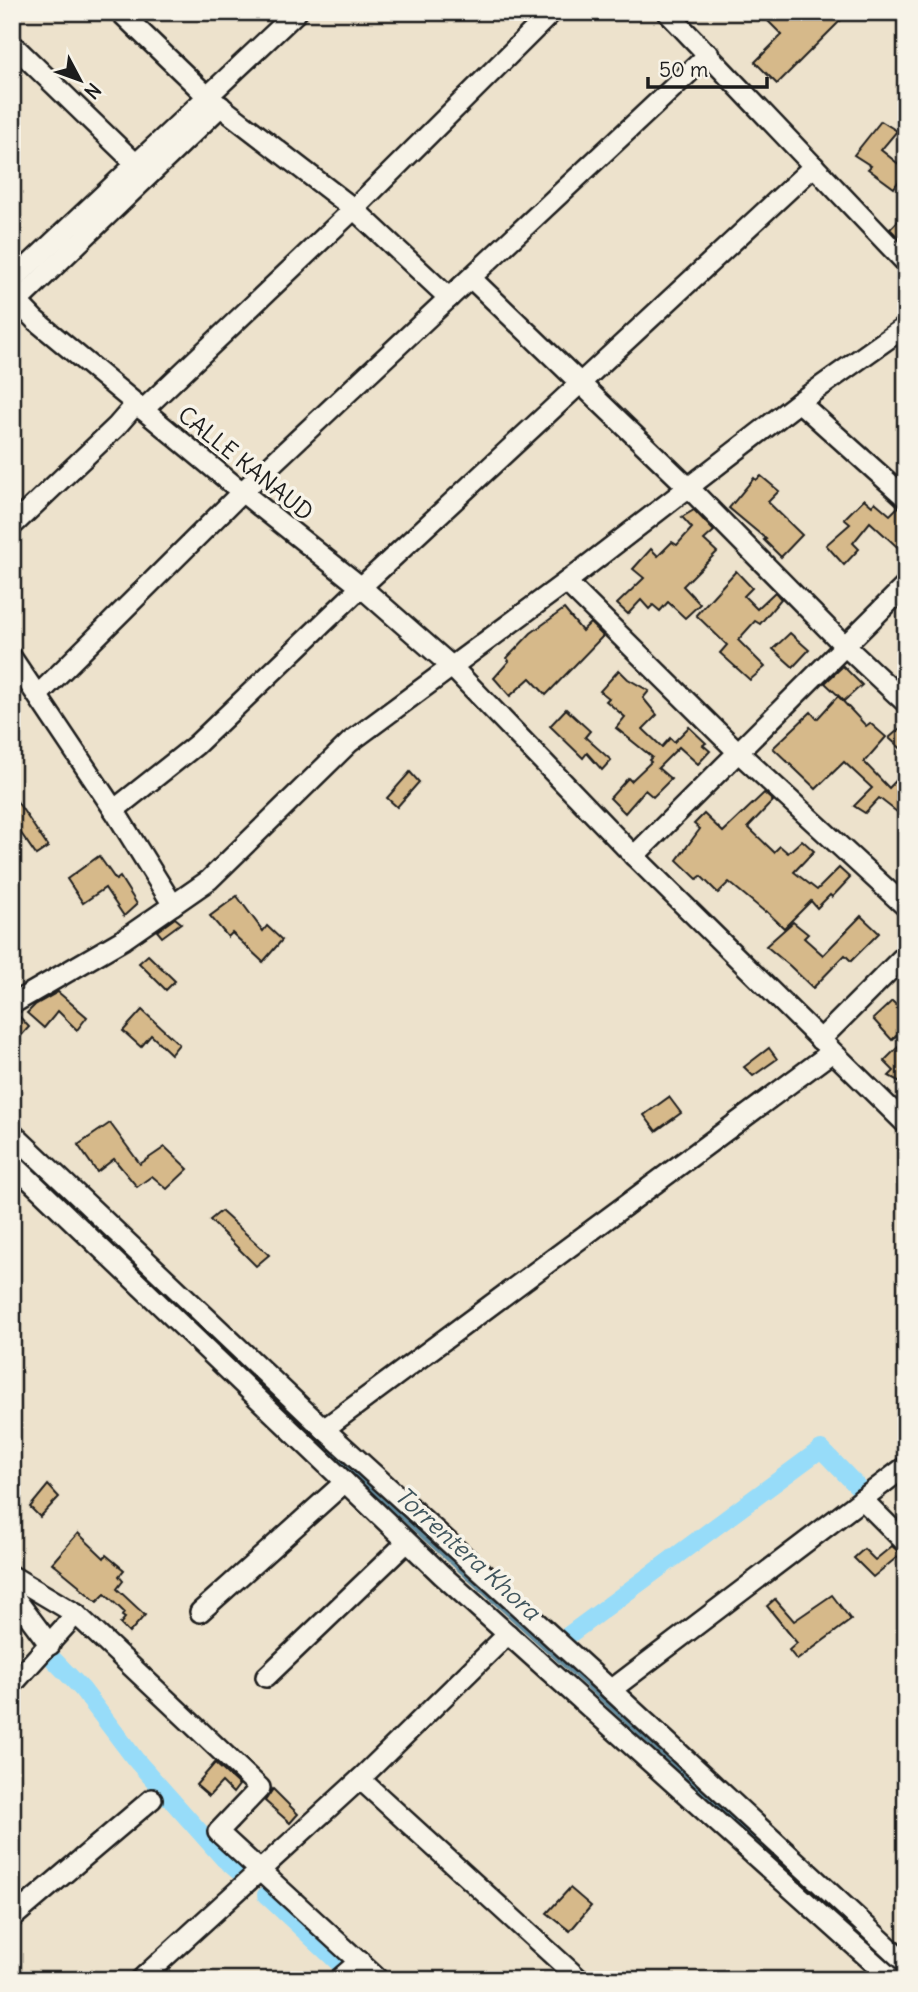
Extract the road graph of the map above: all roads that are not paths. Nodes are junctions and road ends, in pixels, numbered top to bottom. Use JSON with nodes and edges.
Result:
{"nodes":[{"id":1,"x":120,"y":12,"type":"edge"},
{"id":2,"x":297,"y":12,"type":"edge"},
{"id":3,"x":552,"y":12,"type":"edge"},
{"id":4,"x":667,"y":12,"type":"edge"},
{"id":5,"x":12,"y":44,"type":"edge"},
{"id":6,"x":709,"y":54,"type":"junction"},
{"id":7,"x":214,"y":101,"type":"junction"},
{"id":8,"x":136,"y":164,"type":"junction"},
{"id":9,"x":814,"y":166,"type":"junction"},
{"id":10,"x":354,"y":209,"type":"junction"},
{"id":11,"x":906,"y":262,"type":"edge"},
{"id":12,"x":471,"y":278,"type":"junction"},
{"id":13,"x":12,"y":281,"type":"edge"},
{"id":14,"x":449,"y":298,"type":"junction"},
{"id":15,"x":14,"y":302,"type":"edge"},
{"id":16,"x":906,"y":326,"type":"edge"},
{"id":17,"x":580,"y":383,"type":"junction"},
{"id":18,"x":799,"y":402,"type":"junction"},
{"id":19,"x":140,"y":407,"type":"junction"},
{"id":20,"x":688,"y":487,"type":"junction"},
{"id":21,"x":242,"y":492,"type":"junction"},
{"id":22,"x":906,"y":498,"type":"edge"},
{"id":23,"x":12,"y":526,"type":"edge"},
{"id":24,"x":566,"y":582,"type":"junction"},
{"id":25,"x":906,"y":585,"type":"edge"},
{"id":26,"x":361,"y":587,"type":"junction"},
{"id":27,"x":844,"y":645,"type":"junction"},
{"id":28,"x":12,"y":658,"type":"edge"},
{"id":29,"x":451,"y":666,"type":"junction"},
{"id":30,"x":38,"y":695,"type":"junction"},
{"id":31,"x":906,"y":703,"type":"edge"},
{"id":32,"x":738,"y":752,"type":"junction"},
{"id":33,"x":114,"y":810,"type":"junction"},
{"id":34,"x":634,"y":856,"type":"junction"},
{"id":35,"x":173,"y":905,"type":"junction"},
{"id":36,"x":906,"y":907,"type":"edge"},
{"id":37,"x":906,"y":954,"type":"edge"},
{"id":38,"x":12,"y":1004,"type":"edge"},
{"id":39,"x":826,"y":1046,"type":"junction"},
{"id":40,"x":906,"y":1124,"type":"edge"},
{"id":41,"x":12,"y":1133,"type":"edge"},
{"id":42,"x":12,"y":1163,"type":"edge"},
{"id":43,"x":324,"y":1429,"type":"junction"},
{"id":44,"x":906,"y":1466,"type":"edge"},
{"id":45,"x":345,"y":1482,"type":"junction"},
{"id":46,"x":862,"y":1499,"type":"junction"},
{"id":47,"x":407,"y":1542,"type":"junction"},
{"id":48,"x":906,"y":1543,"type":"edge"},
{"id":49,"x":12,"y":1576,"type":"edge"},
{"id":50,"x":12,"y":1594,"type":"edge"},
{"id":51,"x":200,"y":1612,"type":"dead end"},
{"id":52,"x":76,"y":1614,"type":"junction"},
{"id":53,"x":508,"y":1634,"type":"junction"},
{"id":54,"x":50,"y":1645,"type":"junction"},
{"id":55,"x":266,"y":1677,"type":"dead end"},
{"id":56,"x":12,"y":1685,"type":"edge"},
{"id":57,"x":611,"y":1690,"type":"junction"},
{"id":58,"x":360,"y":1779,"type":"junction"},
{"id":59,"x":152,"y":1799,"type":"dead end"},
{"id":60,"x":261,"y":1870,"type":"junction"},
{"id":61,"x":12,"y":1918,"type":"edge"},
{"id":62,"x":360,"y":1961,"type":"junction"},
{"id":63,"x":906,"y":1963,"type":"edge"},
{"id":64,"x":140,"y":1980,"type":"edge"},
{"id":65,"x":338,"y":1980,"type":"edge"},
{"id":66,"x":379,"y":1980,"type":"edge"},
{"id":67,"x":580,"y":1980,"type":"edge"},
{"id":68,"x":893,"y":1980,"type":"edge"}],
"edges":[{"from":1,"to":7,"type":"street"},
{"from":2,"to":7,"type":"street"},
{"from":3,"to":10,"type":"street"},
{"from":4,"to":6,"type":"street"},
{"from":5,"to":8,"type":"street"},
{"from":6,"to":9,"type":"street"},
{"from":6,"to":12,"type":"street"},
{"from":7,"to":8,"type":"street"},
{"from":7,"to":10,"type":"street"},
{"from":7,"to":15,"type":"street"},
{"from":8,"to":13,"type":"street"},
{"from":9,"to":11,"type":"street"},
{"from":9,"to":17,"type":"street"},
{"from":10,"to":14,"type":"street"},
{"from":10,"to":19,"type":"street"},
{"from":12,"to":14,"type":"street"},
{"from":12,"to":17,"type":"street"},
{"from":14,"to":21,"type":"street"},
{"from":15,"to":19,"type":"street","name":"CALLE KANAUD"},
{"from":16,"to":18,"type":"street"},
{"from":17,"to":20,"type":"street"},
{"from":17,"to":26,"type":"street"},
{"from":18,"to":20,"type":"street"},
{"from":18,"to":22,"type":"street"},
{"from":19,"to":21,"type":"street","name":"CALLE KANAUD"},
{"from":19,"to":23,"type":"street"},
{"from":20,"to":24,"type":"street"},
{"from":20,"to":27,"type":"street"},
{"from":21,"to":26,"type":"street","name":"CALLE KANAUD"},
{"from":21,"to":30,"type":"street"},
{"from":24,"to":29,"type":"street"},
{"from":24,"to":32,"type":"street"},
{"from":25,"to":27,"type":"street"},
{"from":26,"to":29,"type":"street","name":"CALLE KANAUD"},
{"from":26,"to":33,"type":"street"},
{"from":27,"to":31,"type":"street"},
{"from":27,"to":32,"type":"street"},
{"from":28,"to":30,"type":"street"},
{"from":29,"to":34,"type":"street","name":"CALLE KANAUD"},
{"from":29,"to":35,"type":"street"},
{"from":30,"to":33,"type":"street"},
{"from":32,"to":34,"type":"street"},
{"from":32,"to":36,"type":"street"},
{"from":33,"to":35,"type":"street"},
{"from":34,"to":39,"type":"street","name":"CALLE KANAUD"},
{"from":35,"to":38,"type":"street"},
{"from":37,"to":39,"type":"street"},
{"from":39,"to":40,"type":"street","name":"CALLE KANAUD"},
{"from":39,"to":43,"type":"street"},
{"from":41,"to":43,"type":"street"},
{"from":42,"to":45,"type":"street"},
{"from":43,"to":57,"type":"street"},
{"from":44,"to":46,"type":"street"},
{"from":45,"to":47,"type":"street"},
{"from":45,"to":51,"type":"street"},
{"from":46,"to":48,"type":"street"},
{"from":46,"to":57,"type":"street"},
{"from":47,"to":53,"type":"street"},
{"from":47,"to":55,"type":"street"},
{"from":49,"to":52,"type":"street"},
{"from":50,"to":54,"type":"street"},
{"from":52,"to":54,"type":"street"},
{"from":52,"to":60,"type":"street"},
{"from":53,"to":58,"type":"street"},
{"from":53,"to":68,"type":"street"},
{"from":54,"to":56,"type":"street"},
{"from":57,"to":63,"type":"street"},
{"from":58,"to":60,"type":"street"},
{"from":58,"to":67,"type":"street"},
{"from":59,"to":61,"type":"street"},
{"from":60,"to":62,"type":"street"},
{"from":60,"to":64,"type":"street"},
{"from":62,"to":65,"type":"street"},
{"from":62,"to":66,"type":"street"}]}
